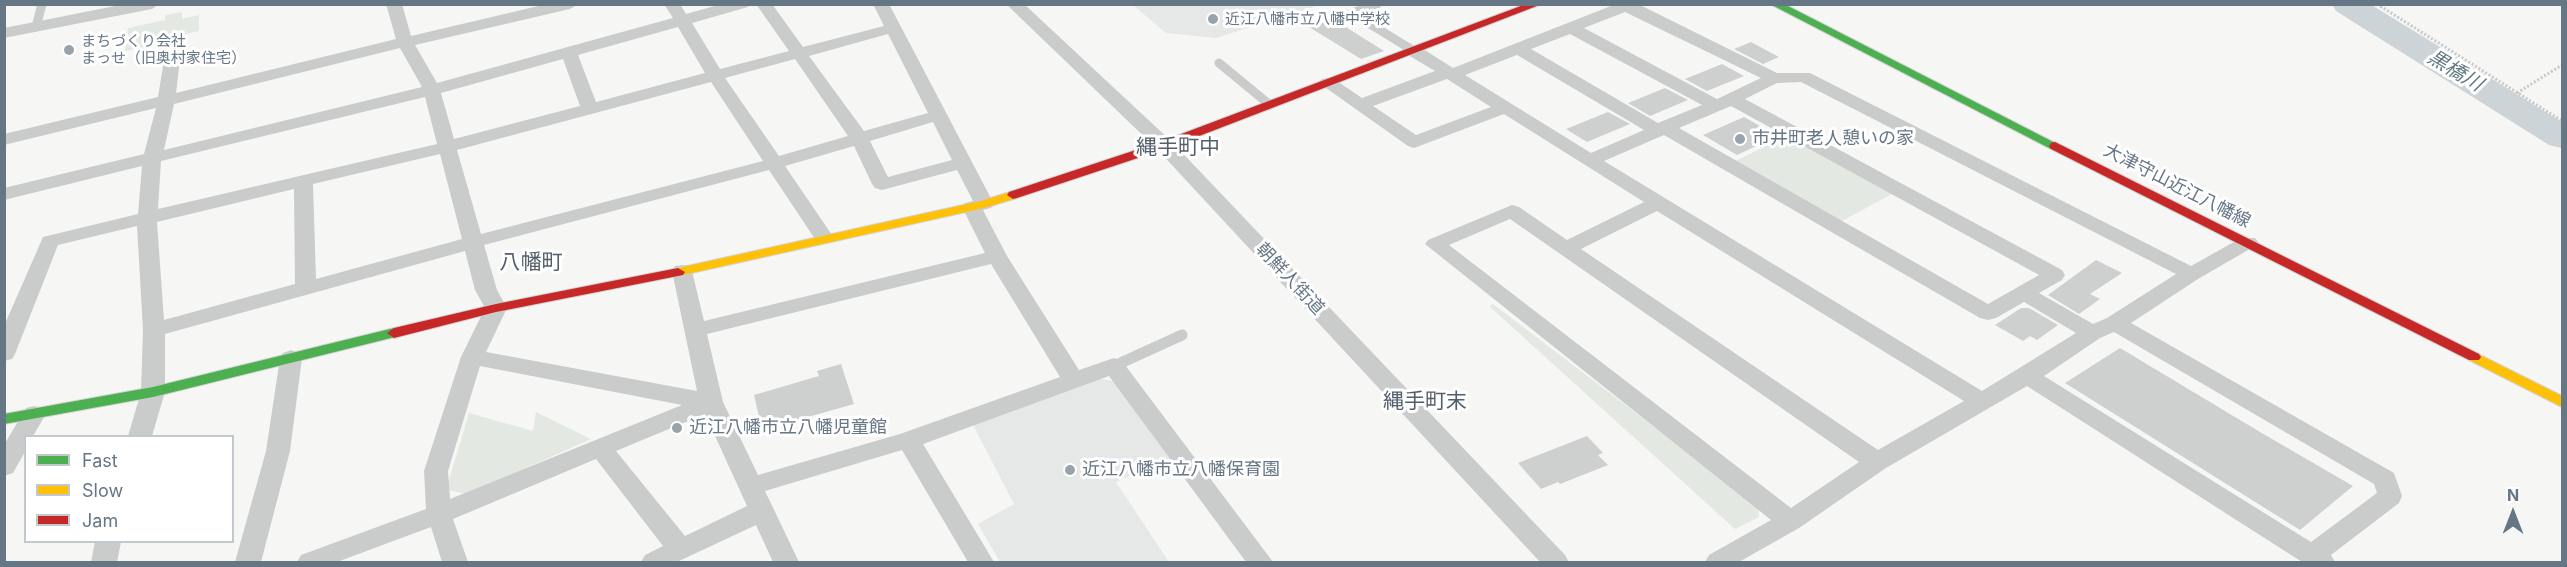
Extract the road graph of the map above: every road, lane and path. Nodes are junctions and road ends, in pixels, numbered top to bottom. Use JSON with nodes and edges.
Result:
{"nodes":[{"id":1,"x":42,"y":4,"type":"edge"},
{"id":2,"x":394,"y":4,"type":"edge"},
{"id":3,"x":570,"y":4,"type":"edge"},
{"id":4,"x":672,"y":4,"type":"edge"},
{"id":5,"x":742,"y":4,"type":"edge"},
{"id":6,"x":764,"y":4,"type":"edge"},
{"id":7,"x":882,"y":4,"type":"edge"},
{"id":8,"x":1014,"y":4,"type":"edge"},
{"id":9,"x":1377,"y":4,"type":"edge"},
{"id":10,"x":1537,"y":4,"type":"edge"},
{"id":11,"x":1775,"y":4,"type":"edge"},
{"id":12,"x":2377,"y":4,"type":"edge"},
{"id":13,"x":146,"y":5,"type":"edge"},
{"id":14,"x":1628,"y":5,"type":"edge"},
{"id":15,"x":683,"y":21,"type":"junction"},
{"id":16,"x":36,"y":27,"type":"junction"},
{"id":17,"x":894,"y":28,"type":"junction"},
{"id":18,"x":1571,"y":28,"type":"junction"},
{"id":19,"x":4,"y":33,"type":"edge"},
{"id":20,"x":405,"y":42,"type":"junction"},
{"id":21,"x":1519,"y":49,"type":"junction"},
{"id":22,"x":1414,"y":51,"type":"junction"},
{"id":23,"x":569,"y":53,"type":"junction"},
{"id":24,"x":799,"y":54,"type":"junction"},
{"id":25,"x":172,"y":60,"type":"dead end"},
{"id":26,"x":1218,"y":63,"type":"dead end"},
{"id":27,"x":2562,"y":65,"type":"edge"},
{"id":28,"x":1451,"y":73,"type":"junction"},
{"id":29,"x":716,"y":77,"type":"junction"},
{"id":30,"x":1774,"y":78,"type":"junction"},
{"id":31,"x":1328,"y":83,"type":"junction"},
{"id":32,"x":432,"y":90,"type":"junction"},
{"id":33,"x":2517,"y":93,"type":"junction"},
{"id":34,"x":166,"y":102,"type":"junction"},
{"id":35,"x":1724,"y":102,"type":"junction"},
{"id":36,"x":1270,"y":105,"type":"junction"},
{"id":37,"x":1360,"y":105,"type":"junction"},
{"id":38,"x":1507,"y":107,"type":"junction"},
{"id":39,"x":590,"y":109,"type":"junction"},
{"id":40,"x":939,"y":115,"type":"junction"},
{"id":41,"x":2562,"y":122,"type":"edge"},
{"id":42,"x":1661,"y":129,"type":"junction"},
{"id":43,"x":859,"y":138,"type":"junction"},
{"id":44,"x":4,"y":140,"type":"edge"},
{"id":45,"x":1164,"y":145,"type":"junction"},
{"id":46,"x":446,"y":147,"type":"junction"},
{"id":47,"x":152,"y":159,"type":"junction"},
{"id":48,"x":1591,"y":160,"type":"junction"},
{"id":49,"x":964,"y":163,"type":"junction"},
{"id":50,"x":776,"y":164,"type":"junction"},
{"id":51,"x":303,"y":180,"type":"junction"},
{"id":52,"x":4,"y":194,"type":"edge"},
{"id":53,"x":1658,"y":203,"type":"junction"},
{"id":54,"x":978,"y":206,"type":"junction"},
{"id":55,"x":147,"y":219,"type":"junction"},
{"id":56,"x":824,"y":238,"type":"junction"},
{"id":57,"x":473,"y":242,"type":"junction"},
{"id":58,"x":2248,"y":242,"type":"junction"},
{"id":59,"x":1566,"y":248,"type":"junction"},
{"id":60,"x":996,"y":256,"type":"junction"},
{"id":61,"x":682,"y":272,"type":"junction"},
{"id":62,"x":2192,"y":274,"type":"junction"},
{"id":63,"x":306,"y":288,"type":"junction"},
{"id":64,"x":2024,"y":292,"type":"junction"},
{"id":65,"x":496,"y":308,"type":"junction"},
{"id":66,"x":2115,"y":323,"type":"junction"},
{"id":67,"x":154,"y":330,"type":"junction"},
{"id":68,"x":696,"y":330,"type":"junction"},
{"id":69,"x":2092,"y":333,"type":"junction"},
{"id":70,"x":1182,"y":335,"type":"dead end"},
{"id":71,"x":4,"y":354,"type":"edge"},
{"id":72,"x":472,"y":357,"type":"junction"},
{"id":73,"x":291,"y":358,"type":"junction"},
{"id":74,"x":1114,"y":366,"type":"junction"},
{"id":75,"x":2027,"y":376,"type":"junction"},
{"id":76,"x":1074,"y":381,"type":"junction"},
{"id":77,"x":153,"y":392,"type":"junction"},
{"id":78,"x":1982,"y":401,"type":"junction"},
{"id":79,"x":711,"y":402,"type":"junction"},
{"id":80,"x":2562,"y":402,"type":"edge"},
{"id":81,"x":34,"y":414,"type":"junction"},
{"id":82,"x":4,"y":419,"type":"edge"},
{"id":83,"x":140,"y":435,"type":"edge"},
{"id":84,"x":908,"y":440,"type":"junction"},
{"id":85,"x":601,"y":448,"type":"junction"},
{"id":86,"x":1877,"y":462,"type":"junction"},
{"id":87,"x":4,"y":467,"type":"edge"},
{"id":88,"x":752,"y":486,"type":"junction"},
{"id":89,"x":761,"y":511,"type":"junction"},
{"id":90,"x":439,"y":514,"type":"junction"},
{"id":91,"x":1790,"y":521,"type":"junction"},
{"id":92,"x":108,"y":543,"type":"edge"},
{"id":93,"x":680,"y":549,"type":"junction"},
{"id":94,"x":2317,"y":559,"type":"edge"},
{"id":95,"x":104,"y":562,"type":"edge"},
{"id":96,"x":248,"y":562,"type":"edge"},
{"id":97,"x":310,"y":562,"type":"edge"},
{"id":98,"x":455,"y":562,"type":"edge"},
{"id":99,"x":654,"y":562,"type":"edge"},
{"id":100,"x":786,"y":562,"type":"edge"},
{"id":101,"x":981,"y":562,"type":"edge"},
{"id":102,"x":1260,"y":562,"type":"edge"},
{"id":103,"x":1556,"y":562,"type":"edge"},
{"id":104,"x":1718,"y":562,"type":"edge"}],
"edges":[{"from":1,"to":16,"type":"lane"},
{"from":2,"to":20,"type":"street"},
{"from":3,"to":20,"type":"street"},
{"from":4,"to":15,"type":"street"},
{"from":5,"to":15,"type":"street"},
{"from":6,"to":24,"type":"street"},
{"from":7,"to":17,"type":"street"},
{"from":8,"to":45,"type":"street","name":"朝鮮人街道"},
{"from":9,"to":22,"type":"lane"},
{"from":10,"to":22,"type":"street"},
{"from":11,"to":58,"type":"street","name":"大津守山近江八幡線"},
{"from":12,"to":33,"type":"path"},
{"from":13,"to":16,"type":"street"},
{"from":14,"to":18,"type":"street"},
{"from":14,"to":30,"type":"street"},
{"from":15,"to":23,"type":"street"},
{"from":15,"to":29,"type":"street"},
{"from":16,"to":19,"type":"street"},
{"from":17,"to":24,"type":"street"},
{"from":17,"to":40,"type":"street"},
{"from":18,"to":21,"type":"street"},
{"from":18,"to":35,"type":"street"},
{"from":20,"to":32,"type":"street"},
{"from":20,"to":34,"type":"street"},
{"from":21,"to":28,"type":"street"},
{"from":21,"to":42,"type":"street"},
{"from":22,"to":28,"type":"street"},
{"from":22,"to":31,"type":"street"},
{"from":23,"to":32,"type":"street"},
{"from":23,"to":39,"type":"street"},
{"from":24,"to":29,"type":"street"},
{"from":24,"to":43,"type":"street"},
{"from":25,"to":34,"type":"street"},
{"from":26,"to":36,"type":"lane"},
{"from":27,"to":33,"type":"path"},
{"from":28,"to":37,"type":"street"},
{"from":28,"to":38,"type":"street"},
{"from":29,"to":39,"type":"street"},
{"from":29,"to":50,"type":"street"},
{"from":30,"to":35,"type":"street"},
{"from":30,"to":62,"type":"street"},
{"from":31,"to":36,"type":"street"},
{"from":31,"to":37,"type":"street"},
{"from":32,"to":46,"type":"street"},
{"from":32,"to":47,"type":"street"},
{"from":33,"to":41,"type":"path"},
{"from":34,"to":44,"type":"street"},
{"from":34,"to":47,"type":"street"},
{"from":35,"to":42,"type":"street"},
{"from":35,"to":64,"type":"street"},
{"from":36,"to":45,"type":"street"},
{"from":37,"to":38,"type":"street"},
{"from":38,"to":48,"type":"street"},
{"from":39,"to":46,"type":"street"},
{"from":40,"to":43,"type":"street"},
{"from":40,"to":49,"type":"street"},
{"from":42,"to":48,"type":"street"},
{"from":42,"to":64,"type":"street"},
{"from":43,"to":49,"type":"street"},
{"from":43,"to":50,"type":"street"},
{"from":45,"to":54,"type":"street"},
{"from":45,"to":103,"type":"street","name":"朝鮮人街道"},
{"from":46,"to":51,"type":"street"},
{"from":46,"to":57,"type":"street"},
{"from":47,"to":52,"type":"street"},
{"from":47,"to":55,"type":"street"},
{"from":48,"to":53,"type":"street"},
{"from":49,"to":54,"type":"street"},
{"from":50,"to":56,"type":"street"},
{"from":50,"to":57,"type":"street"},
{"from":51,"to":55,"type":"street"},
{"from":51,"to":63,"type":"street"},
{"from":53,"to":59,"type":"street"},
{"from":53,"to":78,"type":"street"},
{"from":54,"to":56,"type":"street"},
{"from":54,"to":60,"type":"street"},
{"from":55,"to":67,"type":"street"},
{"from":55,"to":71,"type":"street"},
{"from":56,"to":61,"type":"street"},
{"from":57,"to":63,"type":"street"},
{"from":57,"to":65,"type":"street"},
{"from":58,"to":62,"type":"street"},
{"from":58,"to":80,"type":"street","name":"大津守山近江八幡線"},
{"from":59,"to":86,"type":"street"},
{"from":59,"to":91,"type":"street"},
{"from":60,"to":68,"type":"street"},
{"from":60,"to":76,"type":"street"},
{"from":61,"to":65,"type":"street"},
{"from":61,"to":68,"type":"street"},
{"from":62,"to":66,"type":"street"},
{"from":63,"to":67,"type":"street"},
{"from":64,"to":69,"type":"street"},
{"from":65,"to":72,"type":"street"},
{"from":65,"to":73,"type":"street"},
{"from":66,"to":69,"type":"street"},
{"from":66,"to":94,"type":"street"},
{"from":67,"to":77,"type":"street"},
{"from":68,"to":79,"type":"street"},
{"from":69,"to":75,"type":"street"},
{"from":70,"to":74,"type":"lane"},
{"from":72,"to":79,"type":"street"},
{"from":72,"to":90,"type":"street"},
{"from":73,"to":77,"type":"street"},
{"from":73,"to":96,"type":"street"},
{"from":74,"to":76,"type":"street"},
{"from":74,"to":102,"type":"street"},
{"from":75,"to":78,"type":"street"},
{"from":75,"to":94,"type":"street"},
{"from":76,"to":84,"type":"street"},
{"from":77,"to":81,"type":"street"},
{"from":77,"to":83,"type":"street"},
{"from":78,"to":86,"type":"street"},
{"from":79,"to":85,"type":"street"},
{"from":79,"to":88,"type":"street"},
{"from":81,"to":82,"type":"street"},
{"from":81,"to":87,"type":"street"},
{"from":84,"to":88,"type":"street"},
{"from":84,"to":101,"type":"street"},
{"from":85,"to":90,"type":"street"},
{"from":85,"to":93,"type":"street"},
{"from":86,"to":91,"type":"street"},
{"from":88,"to":89,"type":"street"},
{"from":89,"to":93,"type":"street"},
{"from":89,"to":100,"type":"street"},
{"from":90,"to":97,"type":"street"},
{"from":90,"to":98,"type":"street"},
{"from":91,"to":104,"type":"street"},
{"from":92,"to":95,"type":"street"},
{"from":93,"to":99,"type":"street"}]}
